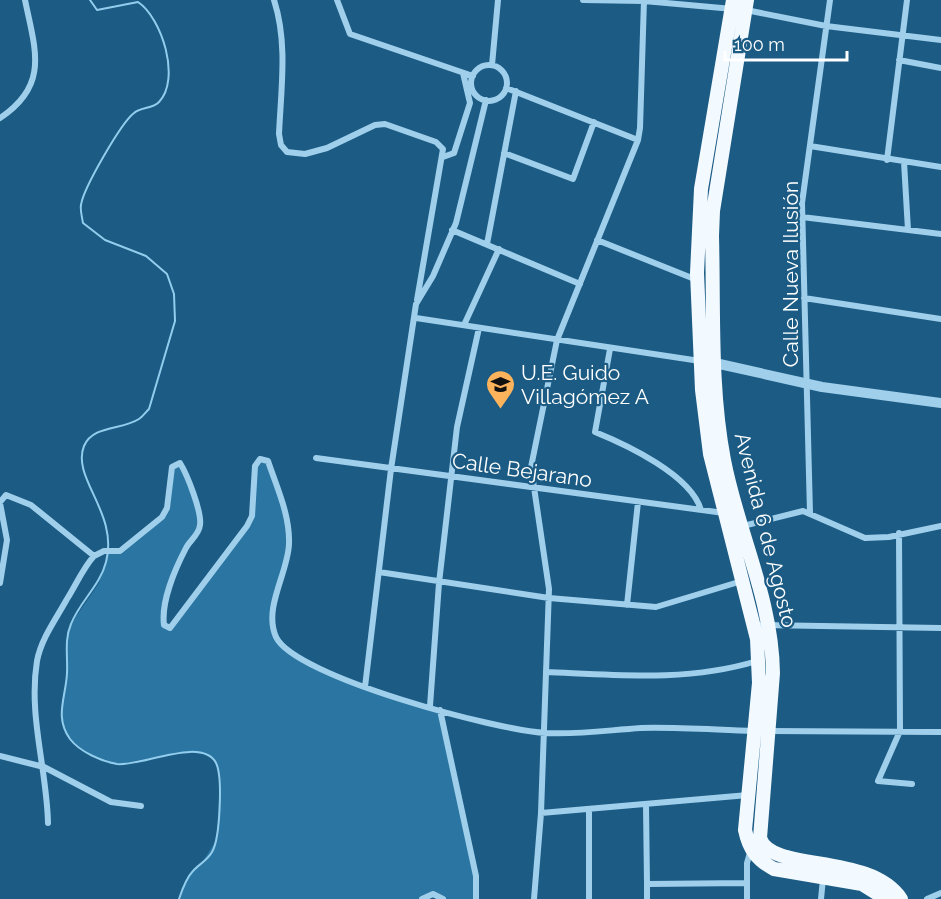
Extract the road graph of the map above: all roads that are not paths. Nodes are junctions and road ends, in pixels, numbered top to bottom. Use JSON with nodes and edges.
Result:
{"nodes":[{"id":1,"x":25,"y":0,"type":"edge"},
{"id":2,"x":274,"y":0,"type":"edge"},
{"id":3,"x":337,"y":0,"type":"edge"},
{"id":4,"x":498,"y":0,"type":"edge"},
{"id":5,"x":584,"y":0,"type":"edge"},
{"id":6,"x":830,"y":0,"type":"edge"},
{"id":7,"x":907,"y":0,"type":"edge"},
{"id":8,"x":644,"y":1,"type":"edge"},
{"id":9,"x":740,"y":5,"type":"edge"},
{"id":10,"x":826,"y":26,"type":"junction"},
{"id":11,"x":902,"y":35,"type":"junction"},
{"id":12,"x":941,"y":40,"type":"edge"},
{"id":13,"x":899,"y":60,"type":"junction"},
{"id":14,"x":492,"y":65,"type":"junction"},
{"id":15,"x":941,"y":68,"type":"edge"},
{"id":16,"x":463,"y":73,"type":"junction"},
{"id":17,"x":473,"y":76,"type":"junction"},
{"id":18,"x":506,"y":88,"type":"junction"},
{"id":19,"x":516,"y":91,"type":"junction"},
{"id":20,"x":486,"y":100,"type":"junction"},
{"id":21,"x":0,"y":118,"type":"edge"},
{"id":22,"x":594,"y":122,"type":"junction"},
{"id":23,"x":638,"y":140,"type":"junction"},
{"id":24,"x":810,"y":146,"type":"junction"},
{"id":25,"x":504,"y":153,"type":"junction"},
{"id":26,"x":443,"y":157,"type":"junction"},
{"id":27,"x":886,"y":160,"type":"junction"},
{"id":28,"x":904,"y":162,"type":"junction"},
{"id":29,"x":941,"y":167,"type":"edge"},
{"id":30,"x":802,"y":217,"type":"junction"},
{"id":31,"x":452,"y":230,"type":"junction"},
{"id":32,"x":908,"y":230,"type":"junction"},
{"id":33,"x":941,"y":234,"type":"edge"},
{"id":34,"x":597,"y":240,"type":"junction"},
{"id":35,"x":487,"y":243,"type":"junction"},
{"id":36,"x":499,"y":249,"type":"junction"},
{"id":37,"x":698,"y":280,"type":"junction"},
{"id":38,"x":713,"y":280,"type":"junction"},
{"id":39,"x":580,"y":284,"type":"junction"},
{"id":40,"x":804,"y":298,"type":"junction"},
{"id":41,"x":416,"y":304,"type":"junction"},
{"id":42,"x":416,"y":318,"type":"junction"},
{"id":43,"x":941,"y":319,"type":"edge"},
{"id":44,"x":464,"y":325,"type":"junction"},
{"id":45,"x":479,"y":328,"type":"junction"},
{"id":46,"x":557,"y":340,"type":"junction"},
{"id":47,"x":610,"y":349,"type":"junction"},
{"id":48,"x":708,"y":362,"type":"junction"},
{"id":49,"x":806,"y":384,"type":"junction"},
{"id":50,"x":941,"y":403,"type":"edge"},
{"id":51,"x":316,"y":458,"type":"dead end"},
{"id":52,"x":391,"y":469,"type":"junction"},
{"id":53,"x":451,"y":477,"type":"junction"},
{"id":54,"x":532,"y":488,"type":"junction"},
{"id":55,"x":0,"y":502,"type":"edge"},
{"id":56,"x":638,"y":502,"type":"junction"},
{"id":57,"x":701,"y":510,"type":"junction"},
{"id":58,"x":724,"y":513,"type":"junction"},
{"id":59,"x":810,"y":513,"type":"junction"},
{"id":60,"x":743,"y":526,"type":"junction"},
{"id":61,"x":941,"y":526,"type":"edge"},
{"id":62,"x":900,"y":533,"type":"junction"},
{"id":63,"x":94,"y":556,"type":"junction"},
{"id":64,"x":379,"y":572,"type":"junction"},
{"id":65,"x":743,"y":581,"type":"junction"},
{"id":66,"x":439,"y":582,"type":"junction"},
{"id":67,"x":0,"y":583,"type":"edge"},
{"id":68,"x":549,"y":598,"type":"junction"},
{"id":69,"x":627,"y":605,"type":"junction"},
{"id":70,"x":770,"y":624,"type":"junction"},
{"id":71,"x":755,"y":625,"type":"junction"},
{"id":72,"x":899,"y":627,"type":"junction"},
{"id":73,"x":941,"y":628,"type":"edge"},
{"id":74,"x":758,"y":661,"type":"junction"},
{"id":75,"x":546,"y":672,"type":"junction"},
{"id":76,"x":365,"y":687,"type":"junction"},
{"id":77,"x":429,"y":706,"type":"junction"},
{"id":78,"x":441,"y":710,"type":"junction"},
{"id":79,"x":762,"y":731,"type":"junction"},
{"id":80,"x":900,"y":731,"type":"junction"},
{"id":81,"x":941,"y":732,"type":"edge"},
{"id":82,"x":544,"y":733,"type":"junction"},
{"id":83,"x":0,"y":756,"type":"edge"},
{"id":84,"x":44,"y":767,"type":"junction"},
{"id":85,"x":912,"y":784,"type":"dead end"},
{"id":86,"x":748,"y":795,"type":"junction"},
{"id":87,"x":646,"y":805,"type":"junction"},
{"id":88,"x":141,"y":806,"type":"dead end"},
{"id":89,"x":589,"y":809,"type":"junction"},
{"id":90,"x":541,"y":813,"type":"junction"},
{"id":91,"x":48,"y":823,"type":"dead end"},
{"id":92,"x":752,"y":825,"type":"junction"},
{"id":93,"x":751,"y":849,"type":"junction"},
{"id":94,"x":767,"y":849,"type":"junction"},
{"id":95,"x":823,"y":877,"type":"junction"},
{"id":96,"x":747,"y":883,"type":"junction"},
{"id":97,"x":647,"y":884,"type":"junction"},
{"id":98,"x":884,"y":892,"type":"edge"},
{"id":99,"x":941,"y":893,"type":"edge"},
{"id":100,"x":422,"y":899,"type":"edge"},
{"id":101,"x":443,"y":899,"type":"edge"},
{"id":102,"x":476,"y":899,"type":"edge"},
{"id":103,"x":534,"y":899,"type":"edge"},
{"id":104,"x":589,"y":899,"type":"edge"},
{"id":105,"x":647,"y":899,"type":"edge"},
{"id":106,"x":747,"y":899,"type":"edge"},
{"id":107,"x":821,"y":899,"type":"edge"},
{"id":108,"x":901,"y":899,"type":"edge"},
{"id":109,"x":927,"y":899,"type":"edge"}],
"edges":[{"from":1,"to":21,"type":"street"},
{"from":2,"to":26,"type":"street"},
{"from":3,"to":16,"type":"street"},
{"from":4,"to":14,"type":"street"},
{"from":5,"to":8,"type":"street"},
{"from":6,"to":10,"type":"street","name":"Calle Nueva Ilusión"},
{"from":7,"to":11,"type":"street"},
{"from":8,"to":9,"type":"street"},
{"from":8,"to":23,"type":"street"},
{"from":9,"to":10,"type":"street"},
{"from":9,"to":37,"type":"highway","name":"Avenida 6 de Agosto"},
{"from":9,"to":38,"type":"highway","name":"Avenida 6 de Agosto"},
{"from":10,"to":11,"type":"street"},
{"from":10,"to":24,"type":"street","name":"Calle Nueva Ilusión"},
{"from":11,"to":12,"type":"street"},
{"from":11,"to":13,"type":"street"},
{"from":13,"to":15,"type":"street"},
{"from":13,"to":27,"type":"street"},
{"from":14,"to":17,"type":"street"},
{"from":14,"to":18,"type":"street"},
{"from":16,"to":17,"type":"street"},
{"from":16,"to":26,"type":"street"},
{"from":17,"to":20,"type":"street"},
{"from":18,"to":19,"type":"street"},
{"from":18,"to":20,"type":"street"},
{"from":19,"to":22,"type":"street"},
{"from":19,"to":25,"type":"street"},
{"from":20,"to":31,"type":"street"},
{"from":22,"to":23,"type":"street"},
{"from":22,"to":25,"type":"street"},
{"from":23,"to":34,"type":"street"},
{"from":24,"to":27,"type":"street"},
{"from":24,"to":30,"type":"street","name":"Calle Nueva Ilusión"},
{"from":25,"to":35,"type":"street"},
{"from":26,"to":41,"type":"street"},
{"from":27,"to":28,"type":"street"},
{"from":28,"to":29,"type":"street"},
{"from":28,"to":32,"type":"street"},
{"from":30,"to":32,"type":"street"},
{"from":30,"to":40,"type":"street","name":"Calle Nueva Ilusión"},
{"from":31,"to":35,"type":"street"},
{"from":31,"to":41,"type":"street"},
{"from":32,"to":33,"type":"street"},
{"from":34,"to":37,"type":"street"},
{"from":34,"to":39,"type":"street"},
{"from":35,"to":36,"type":"street"},
{"from":36,"to":39,"type":"street"},
{"from":36,"to":44,"type":"street"},
{"from":37,"to":38,"type":"highway"},
{"from":37,"to":48,"type":"highway","name":"Avenida 6 de Agosto"},
{"from":38,"to":48,"type":"highway","name":"Avenida 6 de Agosto"},
{"from":39,"to":46,"type":"street"},
{"from":40,"to":43,"type":"street"},
{"from":40,"to":49,"type":"street","name":"Calle Nueva Ilusión"},
{"from":41,"to":42,"type":"street"},
{"from":42,"to":44,"type":"street"},
{"from":42,"to":52,"type":"street"},
{"from":44,"to":45,"type":"street"},
{"from":45,"to":46,"type":"street"},
{"from":45,"to":53,"type":"street"},
{"from":46,"to":47,"type":"street"},
{"from":46,"to":54,"type":"street"},
{"from":47,"to":48,"type":"street"},
{"from":47,"to":57,"type":"street"},
{"from":48,"to":49,"type":"street"},
{"from":48,"to":58,"type":"highway","name":"Avenida 6 de Agosto"},
{"from":48,"to":60,"type":"highway","name":"Avenida 6 de Agosto"},
{"from":49,"to":50,"type":"street"},
{"from":49,"to":59,"type":"street","name":"Calle Nueva Ilusión"},
{"from":51,"to":52,"type":"street","name":"Calle Bejarano"},
{"from":52,"to":53,"type":"street","name":"Calle Bejarano"},
{"from":52,"to":64,"type":"street"},
{"from":53,"to":54,"type":"street","name":"Calle Bejarano"},
{"from":53,"to":66,"type":"street"},
{"from":54,"to":56,"type":"street","name":"Calle Bejarano"},
{"from":54,"to":68,"type":"street"},
{"from":55,"to":63,"type":"street"},
{"from":55,"to":67,"type":"street"},
{"from":56,"to":57,"type":"street","name":"Calle Bejarano"},
{"from":56,"to":69,"type":"street"},
{"from":57,"to":58,"type":"street","name":"Calle Bejarano"},
{"from":58,"to":65,"type":"highway","name":"Avenida 6 de Agosto"},
{"from":59,"to":60,"type":"street"},
{"from":59,"to":62,"type":"street"},
{"from":60,"to":70,"type":"highway","name":"Avenida 6 de Agosto"},
{"from":61,"to":62,"type":"street"},
{"from":62,"to":72,"type":"street"},
{"from":63,"to":76,"type":"street"},
{"from":63,"to":84,"type":"street"},
{"from":64,"to":66,"type":"street"},
{"from":64,"to":76,"type":"street"},
{"from":65,"to":69,"type":"street"},
{"from":65,"to":71,"type":"highway","name":"Avenida 6 de Agosto"},
{"from":66,"to":68,"type":"street"},
{"from":66,"to":77,"type":"street"},
{"from":68,"to":69,"type":"street"},
{"from":68,"to":75,"type":"street"},
{"from":70,"to":71,"type":"street"},
{"from":70,"to":72,"type":"street"},
{"from":70,"to":79,"type":"highway","name":"Avenida 6 de Agosto"},
{"from":71,"to":74,"type":"highway","name":"Avenida 6 de Agosto"},
{"from":72,"to":73,"type":"street"},
{"from":72,"to":80,"type":"street"},
{"from":74,"to":75,"type":"street"},
{"from":74,"to":79,"type":"highway","name":"Avenida 6 de Agosto"},
{"from":75,"to":82,"type":"street"},
{"from":76,"to":77,"type":"street"},
{"from":77,"to":78,"type":"street"},
{"from":78,"to":82,"type":"street"},
{"from":78,"to":102,"type":"street"},
{"from":79,"to":80,"type":"street"},
{"from":79,"to":82,"type":"street"},
{"from":79,"to":86,"type":"highway","name":"Avenida 6 de Agosto"},
{"from":79,"to":92,"type":"highway","name":"Avenida 6 de Agosto"},
{"from":80,"to":81,"type":"street"},
{"from":80,"to":85,"type":"street"},
{"from":82,"to":90,"type":"street"},
{"from":83,"to":84,"type":"street"},
{"from":84,"to":88,"type":"street"},
{"from":84,"to":91,"type":"street"},
{"from":86,"to":87,"type":"street"},
{"from":86,"to":92,"type":"highway","name":"Avenida 6 de Agosto"},
{"from":87,"to":89,"type":"street"},
{"from":87,"to":97,"type":"street"},
{"from":89,"to":90,"type":"street"},
{"from":89,"to":104,"type":"street"},
{"from":90,"to":103,"type":"street"},
{"from":92,"to":93,"type":"highway","name":"Avenida 6 de Agosto"},
{"from":92,"to":94,"type":"highway","name":"Avenida 6 de Agosto"},
{"from":93,"to":94,"type":"highway"},
{"from":93,"to":95,"type":"highway"},
{"from":93,"to":96,"type":"street"},
{"from":94,"to":98,"type":"highway"},
{"from":95,"to":98,"type":"highway"},
{"from":95,"to":107,"type":"street"},
{"from":96,"to":97,"type":"street"},
{"from":96,"to":106,"type":"street"},
{"from":97,"to":105,"type":"street"},
{"from":98,"to":108,"type":"highway"},
{"from":99,"to":109,"type":"street"},
{"from":100,"to":101,"type":"street"}]}
